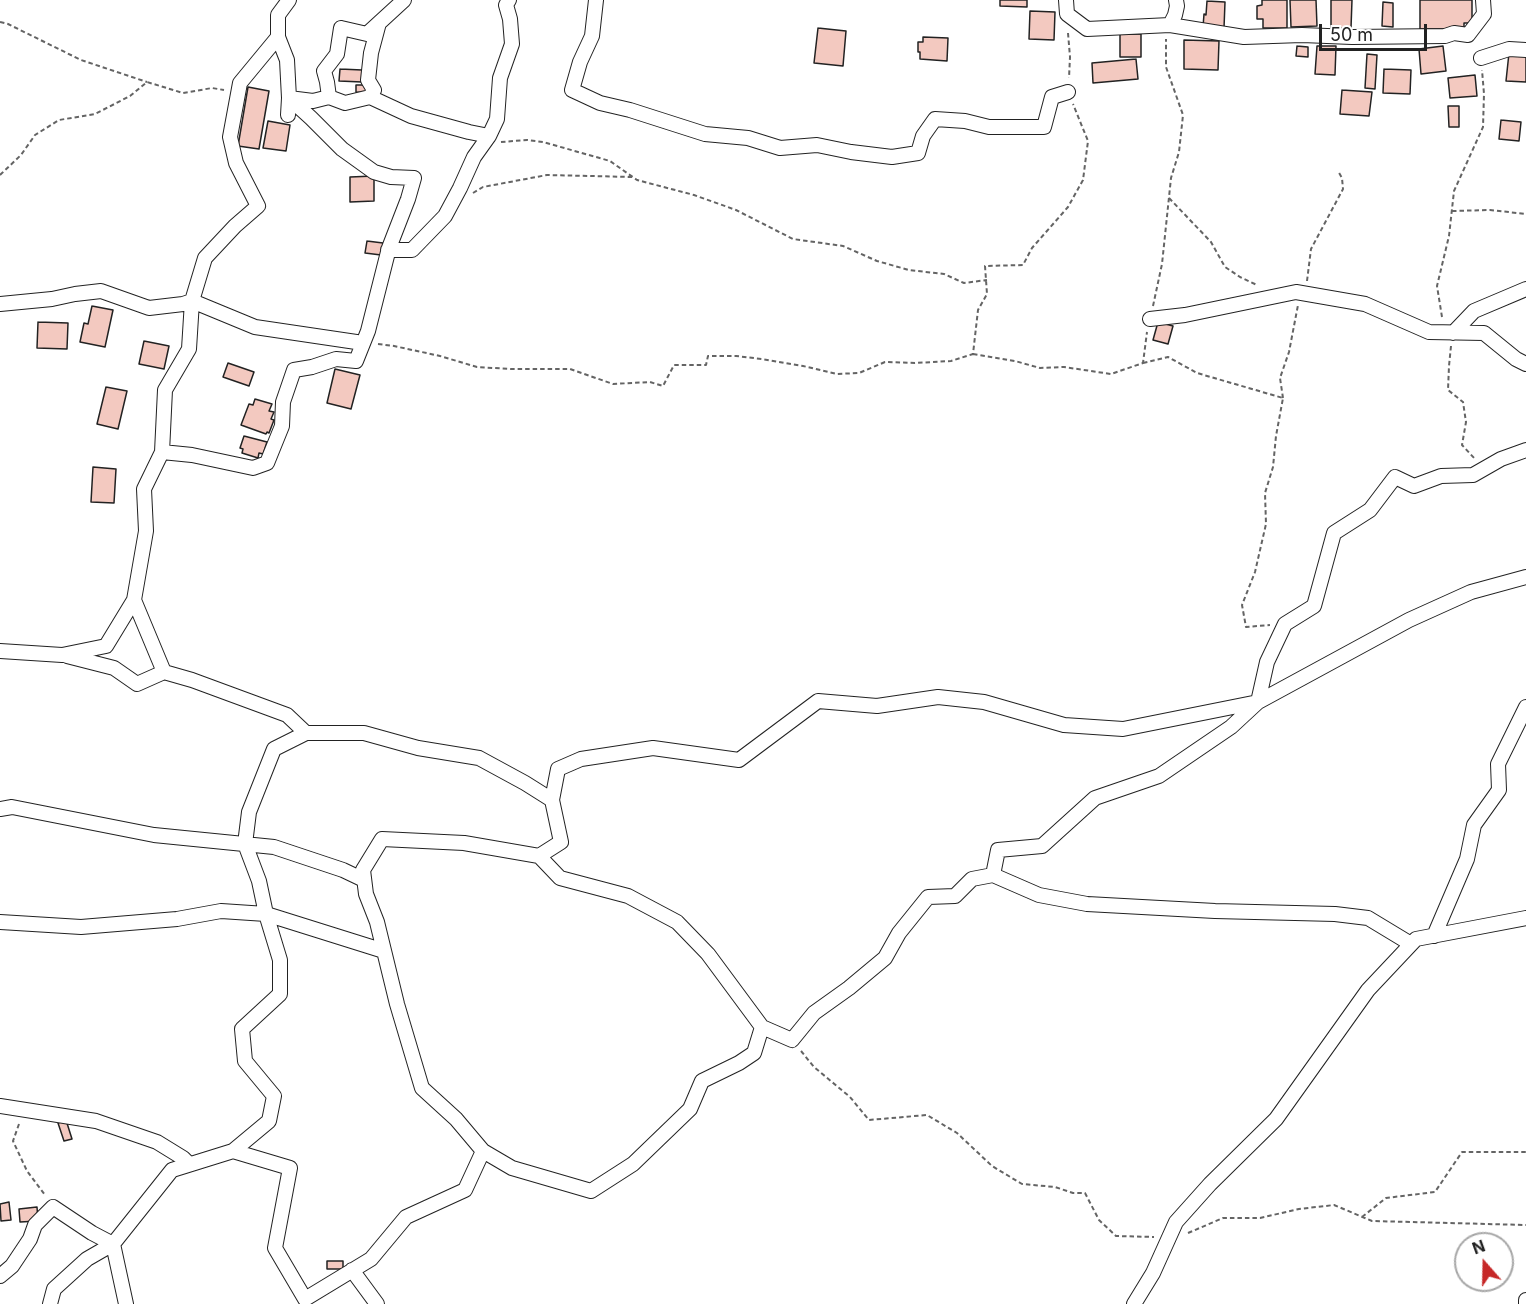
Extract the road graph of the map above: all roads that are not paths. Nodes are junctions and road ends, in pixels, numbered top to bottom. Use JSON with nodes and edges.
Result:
{"nodes":[{"id":1,"x":289,"y":0,"type":"edge"},
{"id":2,"x":404,"y":0,"type":"edge"},
{"id":3,"x":509,"y":0,"type":"edge"},
{"id":4,"x":596,"y":0,"type":"edge"},
{"id":5,"x":1176,"y":0,"type":"edge"},
{"id":6,"x":1483,"y":0,"type":"edge"},
{"id":7,"x":1066,"y":7,"type":"edge"},
{"id":8,"x":379,"y":23,"type":"junction"},
{"id":9,"x":1170,"y":25,"type":"junction"},
{"id":10,"x":278,"y":37,"type":"junction"},
{"id":11,"x":1526,"y":51,"type":"edge"},
{"id":12,"x":1481,"y":58,"type":"road end"},
{"id":13,"x":1068,"y":92,"type":"road end"},
{"id":14,"x":329,"y":97,"type":"junction"},
{"id":15,"x":370,"y":97,"type":"junction"},
{"id":16,"x":289,"y":98,"type":"junction"},
{"id":17,"x":288,"y":115,"type":"dead end"},
{"id":18,"x":486,"y":140,"type":"junction"},
{"id":19,"x":388,"y":250,"type":"junction"},
{"id":20,"x":1526,"y":289,"type":"edge"},
{"id":21,"x":192,"y":301,"type":"junction"},
{"id":22,"x":0,"y":304,"type":"edge"},
{"id":23,"x":1150,"y":319,"type":"road end"},
{"id":24,"x":1453,"y":333,"type":"junction"},
{"id":25,"x":363,"y":343,"type":"junction"},
{"id":26,"x":1526,"y":364,"type":"edge"},
{"id":27,"x":1526,"y":450,"type":"edge"},
{"id":28,"x":162,"y":452,"type":"junction"},
{"id":29,"x":1526,"y":577,"type":"edge"},
{"id":30,"x":134,"y":600,"type":"junction"},
{"id":31,"x":0,"y":651,"type":"edge"},
{"id":32,"x":62,"y":655,"type":"junction"},
{"id":33,"x":164,"y":672,"type":"junction"},
{"id":34,"x":1258,"y":702,"type":"junction"},
{"id":35,"x":1526,"y":707,"type":"edge"},
{"id":36,"x":306,"y":732,"type":"junction"},
{"id":37,"x":552,"y":800,"type":"junction"},
{"id":38,"x":0,"y":809,"type":"edge"},
{"id":39,"x":246,"y":844,"type":"junction"},
{"id":40,"x":539,"y":856,"type":"junction"},
{"id":41,"x":993,"y":875,"type":"junction"},
{"id":42,"x":364,"y":880,"type":"junction"},
{"id":43,"x":266,"y":914,"type":"junction"},
{"id":44,"x":1526,"y":918,"type":"edge"},
{"id":45,"x":0,"y":922,"type":"edge"},
{"id":46,"x":1434,"y":936,"type":"junction"},
{"id":47,"x":1411,"y":944,"type":"junction"},
{"id":48,"x":384,"y":951,"type":"junction"},
{"id":49,"x":762,"y":1027,"type":"junction"},
{"id":50,"x":0,"y":1106,"type":"edge"},
{"id":51,"x":232,"y":1151,"type":"junction"},
{"id":52,"x":483,"y":1151,"type":"junction"},
{"id":53,"x":189,"y":1164,"type":"junction"},
{"id":54,"x":113,"y":1244,"type":"junction"},
{"id":55,"x":352,"y":1270,"type":"junction"},
{"id":56,"x":0,"y":1276,"type":"edge"},
{"id":57,"x":306,"y":1302,"type":"edge"},
{"id":58,"x":50,"y":1304,"type":"edge"},
{"id":59,"x":126,"y":1304,"type":"edge"},
{"id":60,"x":377,"y":1304,"type":"edge"},
{"id":61,"x":1134,"y":1304,"type":"edge"}],
"edges":[{"from":1,"to":10,"type":"street"},
{"from":2,"to":8,"type":"street"},
{"from":3,"to":18,"type":"street"},
{"from":4,"to":13,"type":"street"},
{"from":5,"to":9,"type":"street"},
{"from":6,"to":9,"type":"street"},
{"from":7,"to":9,"type":"street"},
{"from":8,"to":14,"type":"street"},
{"from":8,"to":15,"type":"street"},
{"from":10,"to":16,"type":"street"},
{"from":10,"to":21,"type":"street"},
{"from":11,"to":12,"type":"street"},
{"from":14,"to":15,"type":"street"},
{"from":14,"to":16,"type":"street"},
{"from":15,"to":18,"type":"street"},
{"from":16,"to":17,"type":"street"},
{"from":16,"to":19,"type":"street"},
{"from":18,"to":19,"type":"street"},
{"from":19,"to":25,"type":"street"},
{"from":20,"to":24,"type":"street"},
{"from":21,"to":22,"type":"street"},
{"from":21,"to":25,"type":"street"},
{"from":21,"to":28,"type":"street"},
{"from":23,"to":24,"type":"street"},
{"from":24,"to":26,"type":"street"},
{"from":25,"to":28,"type":"street"},
{"from":27,"to":34,"type":"street"},
{"from":28,"to":30,"type":"street"},
{"from":29,"to":34,"type":"street"},
{"from":30,"to":32,"type":"street"},
{"from":30,"to":33,"type":"street"},
{"from":31,"to":32,"type":"street"},
{"from":32,"to":33,"type":"street"},
{"from":33,"to":36,"type":"street"},
{"from":34,"to":37,"type":"street"},
{"from":34,"to":41,"type":"street"},
{"from":35,"to":46,"type":"street"},
{"from":36,"to":37,"type":"street"},
{"from":36,"to":39,"type":"street"},
{"from":37,"to":40,"type":"street"},
{"from":38,"to":39,"type":"street"},
{"from":39,"to":42,"type":"street"},
{"from":39,"to":43,"type":"street"},
{"from":40,"to":42,"type":"street"},
{"from":40,"to":49,"type":"street"},
{"from":41,"to":47,"type":"street"},
{"from":41,"to":49,"type":"street"},
{"from":42,"to":48,"type":"street"},
{"from":43,"to":45,"type":"street"},
{"from":43,"to":48,"type":"street"},
{"from":43,"to":51,"type":"street"},
{"from":44,"to":46,"type":"street"},
{"from":46,"to":47,"type":"street"},
{"from":47,"to":61,"type":"street"},
{"from":48,"to":52,"type":"street"},
{"from":49,"to":52,"type":"street"},
{"from":50,"to":53,"type":"street"},
{"from":51,"to":53,"type":"street"},
{"from":51,"to":57,"type":"street"},
{"from":52,"to":55,"type":"street"},
{"from":53,"to":54,"type":"street"},
{"from":54,"to":56,"type":"street"},
{"from":54,"to":58,"type":"street"},
{"from":54,"to":59,"type":"street"},
{"from":55,"to":57,"type":"street"},
{"from":55,"to":60,"type":"street"}]}
